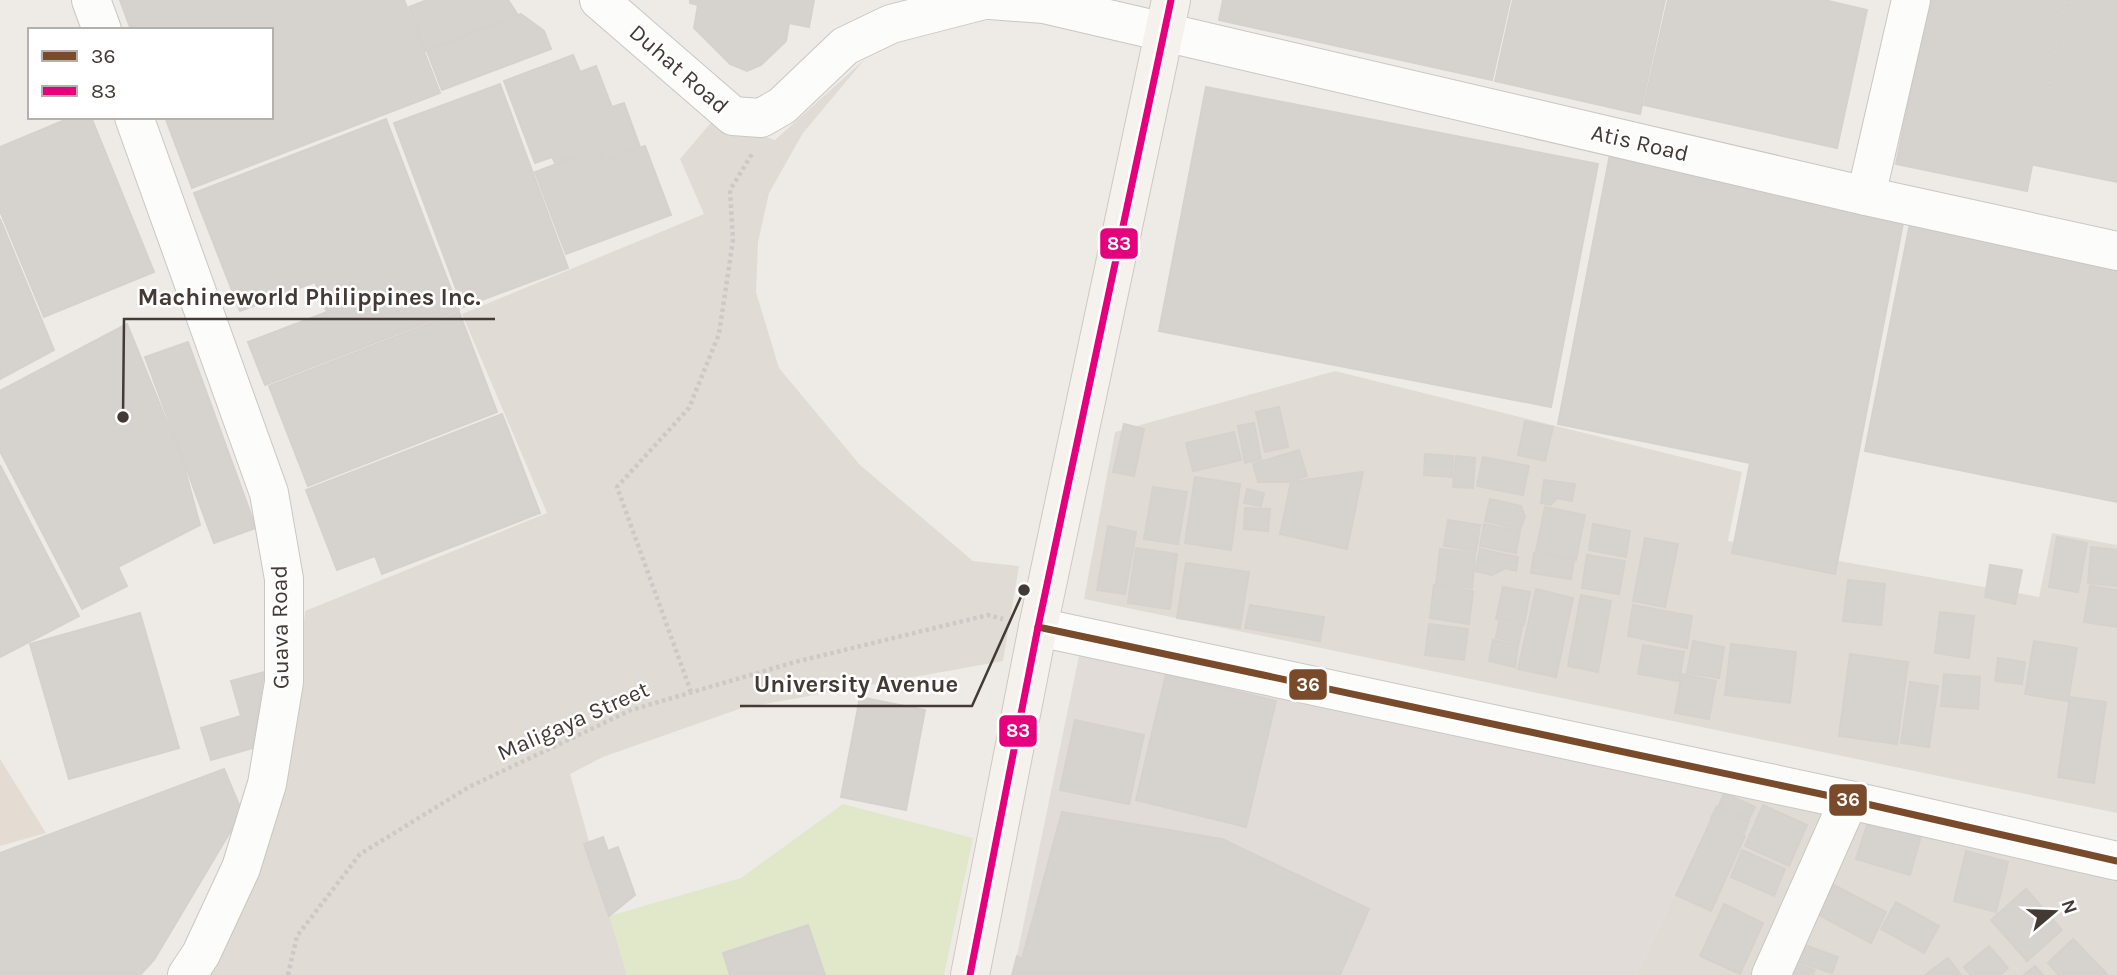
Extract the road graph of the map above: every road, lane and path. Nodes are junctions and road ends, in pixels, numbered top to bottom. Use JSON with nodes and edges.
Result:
{"nodes":[{"id":1,"x":91,"y":0,"type":"edge"},
{"id":2,"x":600,"y":0,"type":"edge"},
{"id":3,"x":984,"y":0,"type":"edge"},
{"id":4,"x":990,"y":0,"type":"edge"},
{"id":5,"x":1911,"y":0,"type":"edge"},
{"id":6,"x":1168,"y":16,"type":"edge"},
{"id":7,"x":101,"y":28,"type":"edge"},
{"id":8,"x":782,"y":106,"type":"junction"},
{"id":9,"x":135,"y":119,"type":"edge"},
{"id":10,"x":1866,"y":195,"type":"junction"},
{"id":11,"x":2117,"y":251,"type":"edge"},
{"id":12,"x":1038,"y":627,"type":"junction"},
{"id":13,"x":691,"y":692,"type":"junction"},
{"id":14,"x":1849,"y":800,"type":"junction"},
{"id":15,"x":2117,"y":861,"type":"edge"},
{"id":16,"x":187,"y":975,"type":"edge"},
{"id":17,"x":288,"y":975,"type":"edge"},
{"id":18,"x":970,"y":975,"type":"edge"},
{"id":19,"x":1771,"y":975,"type":"edge"}],
"edges":[{"from":1,"to":7,"type":"street"},
{"from":2,"to":8,"type":"street","name":"Duhat Road"},
{"from":3,"to":8,"type":"street","name":"Duhat Road"},
{"from":4,"to":6,"type":"street"},
{"from":5,"to":10,"type":"street"},
{"from":6,"to":10,"type":"street","name":"Atis Road"},
{"from":6,"to":12,"type":"main road"},
{"from":8,"to":13,"type":"path"},
{"from":9,"to":16,"type":"street","name":"Guava Road"},
{"from":10,"to":11,"type":"street","name":"Atis Road"},
{"from":12,"to":13,"type":"path","name":"Maligaya Street"},
{"from":12,"to":14,"type":"street"},
{"from":12,"to":18,"type":"main road"},
{"from":13,"to":17,"type":"path","name":"Maligaya Street"},
{"from":14,"to":15,"type":"street"},
{"from":14,"to":19,"type":"street"}]}
